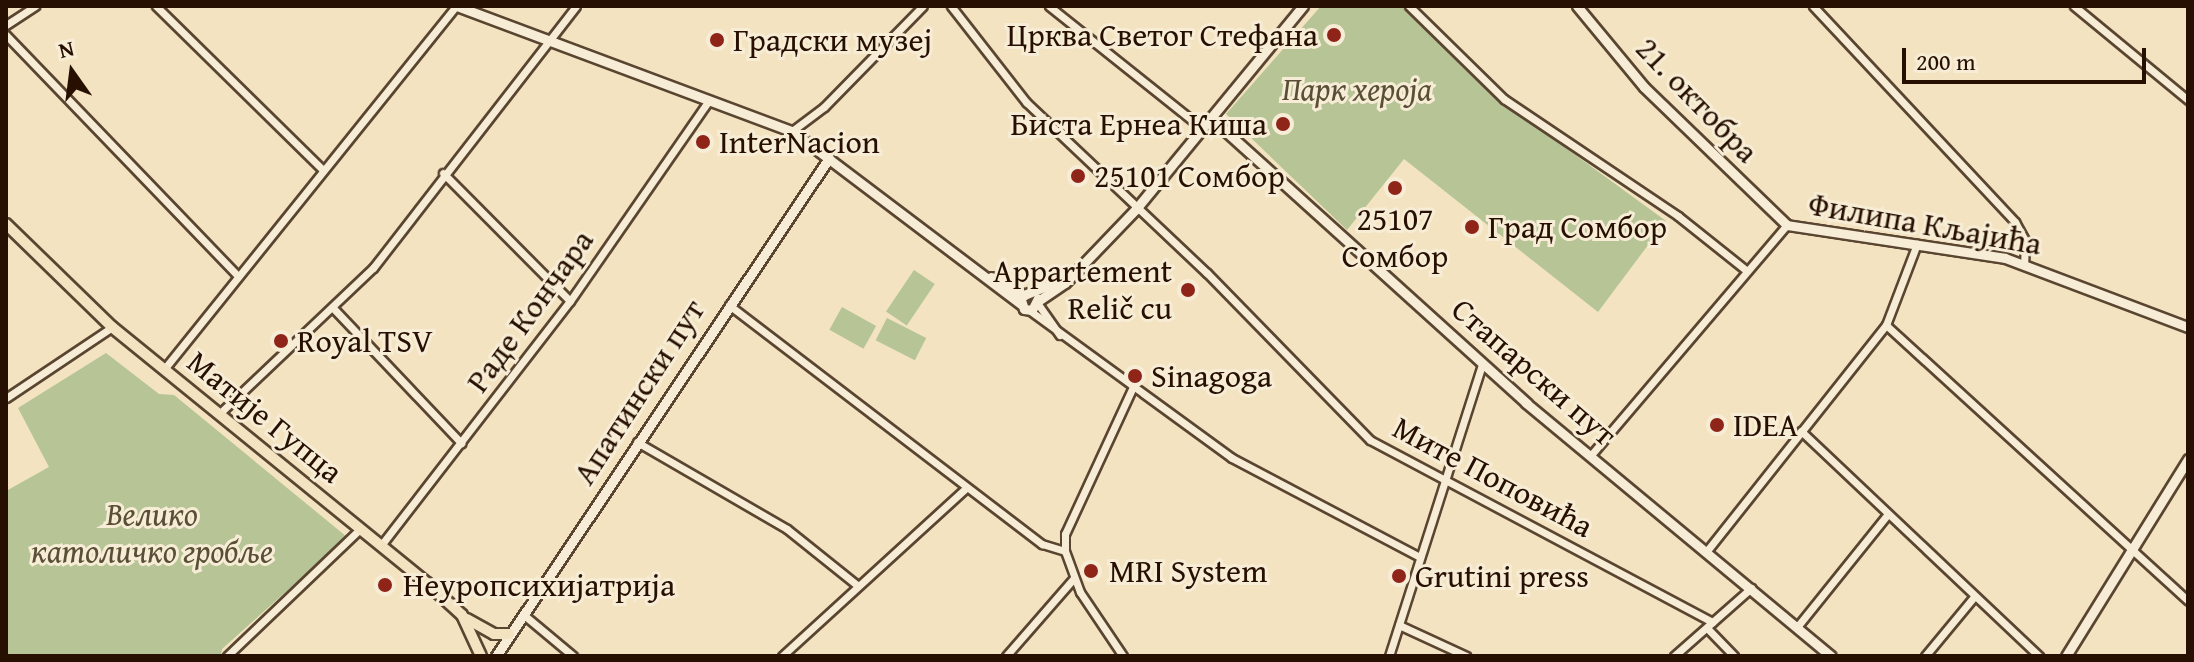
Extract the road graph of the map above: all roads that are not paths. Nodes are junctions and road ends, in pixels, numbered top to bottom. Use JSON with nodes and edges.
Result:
{"nodes":[{"id":1,"x":35,"y":6,"type":"edge"},
{"id":2,"x":156,"y":6,"type":"edge"},
{"id":3,"x":456,"y":6,"type":"edge"},
{"id":4,"x":576,"y":6,"type":"edge"},
{"id":5,"x":923,"y":6,"type":"edge"},
{"id":6,"x":951,"y":6,"type":"edge"},
{"id":7,"x":1049,"y":6,"type":"edge"},
{"id":8,"x":1303,"y":6,"type":"edge"},
{"id":9,"x":1409,"y":6,"type":"edge"},
{"id":10,"x":1577,"y":6,"type":"edge"},
{"id":11,"x":1813,"y":6,"type":"edge"},
{"id":12,"x":2074,"y":6,"type":"edge"},
{"id":13,"x":6,"y":25,"type":"edge"},
{"id":14,"x":6,"y":35,"type":"edge"},
{"id":15,"x":552,"y":43,"type":"junction"},
{"id":16,"x":709,"y":100,"type":"junction"},
{"id":17,"x":2188,"y":100,"type":"edge"},
{"id":18,"x":1211,"y":118,"type":"junction"},
{"id":19,"x":1202,"y":128,"type":"junction"},
{"id":20,"x":792,"y":131,"type":"junction"},
{"id":21,"x":829,"y":158,"type":"junction"},
{"id":22,"x":321,"y":168,"type":"junction"},
{"id":23,"x":443,"y":173,"type":"junction"},
{"id":24,"x":1136,"y":209,"type":"junction"},
{"id":25,"x":6,"y":224,"type":"edge"},
{"id":26,"x":1787,"y":225,"type":"junction"},
{"id":27,"x":1917,"y":244,"type":"junction"},
{"id":28,"x":2024,"y":263,"type":"junction"},
{"id":29,"x":1746,"y":270,"type":"junction"},
{"id":30,"x":237,"y":275,"type":"junction"},
{"id":31,"x":570,"y":301,"type":"junction"},
{"id":32,"x":1030,"y":302,"type":"junction"},
{"id":33,"x":727,"y":304,"type":"junction"},
{"id":34,"x":334,"y":309,"type":"junction"},
{"id":35,"x":1886,"y":325,"type":"junction"},
{"id":36,"x":112,"y":327,"type":"junction"},
{"id":37,"x":2188,"y":327,"type":"edge"},
{"id":38,"x":1482,"y":364,"type":"junction"},
{"id":39,"x":165,"y":368,"type":"junction"},
{"id":40,"x":1132,"y":389,"type":"junction"},
{"id":41,"x":6,"y":398,"type":"edge"},
{"id":42,"x":220,"y":413,"type":"junction"},
{"id":43,"x":1801,"y":431,"type":"junction"},
{"id":44,"x":637,"y":442,"type":"junction"},
{"id":45,"x":461,"y":443,"type":"junction"},
{"id":46,"x":1591,"y":455,"type":"junction"},
{"id":47,"x":2188,"y":459,"type":"edge"},
{"id":48,"x":1444,"y":480,"type":"junction"},
{"id":49,"x":966,"y":488,"type":"junction"},
{"id":50,"x":1888,"y":514,"type":"junction"},
{"id":51,"x":361,"y":528,"type":"junction"},
{"id":52,"x":382,"y":544,"type":"junction"},
{"id":53,"x":2130,"y":550,"type":"junction"},
{"id":54,"x":1065,"y":551,"type":"junction"},
{"id":55,"x":1706,"y":552,"type":"junction"},
{"id":56,"x":1420,"y":557,"type":"junction"},
{"id":57,"x":1074,"y":578,"type":"junction"},
{"id":58,"x":857,"y":585,"type":"junction"},
{"id":59,"x":1751,"y":588,"type":"junction"},
{"id":60,"x":1973,"y":598,"type":"junction"},
{"id":61,"x":2188,"y":601,"type":"edge"},
{"id":62,"x":462,"y":615,"type":"junction"},
{"id":63,"x":524,"y":615,"type":"junction"},
{"id":64,"x":1399,"y":625,"type":"junction"},
{"id":65,"x":1710,"y":625,"type":"junction"},
{"id":66,"x":1797,"y":627,"type":"junction"},
{"id":67,"x":509,"y":634,"type":"junction"},
{"id":68,"x":1009,"y":655,"type":"edge"},
{"id":69,"x":227,"y":656,"type":"edge"},
{"id":70,"x":481,"y":656,"type":"edge"},
{"id":71,"x":496,"y":656,"type":"edge"},
{"id":72,"x":573,"y":656,"type":"edge"},
{"id":73,"x":782,"y":656,"type":"edge"},
{"id":74,"x":1123,"y":656,"type":"edge"},
{"id":75,"x":1389,"y":656,"type":"edge"},
{"id":76,"x":1466,"y":656,"type":"edge"},
{"id":77,"x":1674,"y":656,"type":"edge"},
{"id":78,"x":1734,"y":656,"type":"edge"},
{"id":79,"x":1831,"y":656,"type":"edge"},
{"id":80,"x":1925,"y":656,"type":"edge"},
{"id":81,"x":2039,"y":656,"type":"edge"},
{"id":82,"x":2066,"y":656,"type":"edge"}],
"edges":[{"from":1,"to":13,"type":"street"},
{"from":2,"to":22,"type":"street"},
{"from":3,"to":15,"type":"main road"},
{"from":3,"to":22,"type":"street"},
{"from":4,"to":15,"type":"street"},
{"from":5,"to":20,"type":"street"},
{"from":6,"to":24,"type":"street","name":"Мите Поповића"},
{"from":7,"to":19,"type":"street"},
{"from":8,"to":18,"type":"main road"},
{"from":9,"to":29,"type":"street"},
{"from":10,"to":26,"type":"main road","name":"21. октобра"},
{"from":11,"to":28,"type":"street"},
{"from":12,"to":17,"type":"street"},
{"from":14,"to":30,"type":"street"},
{"from":15,"to":16,"type":"main road"},
{"from":15,"to":23,"type":"street"},
{"from":16,"to":20,"type":"main road"},
{"from":16,"to":31,"type":"street","name":"Раде Кончара"},
{"from":18,"to":19,"type":"main road"},
{"from":18,"to":38,"type":"main road","name":"Стапарски пут"},
{"from":19,"to":24,"type":"main road"},
{"from":20,"to":21,"type":"main road"},
{"from":21,"to":32,"type":"main road"},
{"from":21,"to":33,"type":"main road","name":"Апатински пут"},
{"from":22,"to":30,"type":"street"},
{"from":23,"to":31,"type":"street"},
{"from":23,"to":34,"type":"street"},
{"from":24,"to":32,"type":"main road"},
{"from":24,"to":48,"type":"street","name":"Мите Поповића"},
{"from":25,"to":36,"type":"main road","name":"Матије Гупца"},
{"from":26,"to":27,"type":"main road","name":"Филипа Кљајића"},
{"from":26,"to":29,"type":"street"},
{"from":27,"to":28,"type":"main road","name":"Филипа Кљајића"},
{"from":27,"to":35,"type":"street"},
{"from":28,"to":37,"type":"main road","name":"Филипа Кљајића"},
{"from":29,"to":46,"type":"street"},
{"from":30,"to":39,"type":"street"},
{"from":31,"to":45,"type":"street","name":"Раде Кончара"},
{"from":32,"to":40,"type":"street"},
{"from":33,"to":44,"type":"main road","name":"Апатински пут"},
{"from":33,"to":49,"type":"street"},
{"from":34,"to":42,"type":"street"},
{"from":34,"to":45,"type":"street"},
{"from":35,"to":43,"type":"street"},
{"from":35,"to":53,"type":"street"},
{"from":36,"to":39,"type":"main road","name":"Матије Гупца"},
{"from":36,"to":41,"type":"street"},
{"from":38,"to":46,"type":"main road","name":"Стапарски пут"},
{"from":38,"to":48,"type":"street"},
{"from":39,"to":42,"type":"main road","name":"Матије Гупца"},
{"from":40,"to":54,"type":"street"},
{"from":40,"to":56,"type":"street"},
{"from":42,"to":51,"type":"main road","name":"Матије Гупца"},
{"from":43,"to":50,"type":"street"},
{"from":43,"to":55,"type":"street"},
{"from":44,"to":58,"type":"street"},
{"from":44,"to":63,"type":"main road","name":"Апатински пут"},
{"from":45,"to":52,"type":"street","name":"Раде Кончара"},
{"from":46,"to":55,"type":"main road","name":"Стапарски пут"},
{"from":47,"to":53,"type":"main road"},
{"from":48,"to":56,"type":"street"},
{"from":48,"to":65,"type":"street","name":"Мите Поповића"},
{"from":49,"to":54,"type":"street"},
{"from":49,"to":58,"type":"street"},
{"from":50,"to":60,"type":"street"},
{"from":50,"to":66,"type":"street"},
{"from":51,"to":52,"type":"main road","name":"Матије Гупца"},
{"from":51,"to":69,"type":"street"},
{"from":52,"to":62,"type":"main road","name":"Матије Гупца"},
{"from":53,"to":61,"type":"street"},
{"from":53,"to":82,"type":"main road"},
{"from":54,"to":57,"type":"street"},
{"from":55,"to":59,"type":"main road","name":"Стапарски пут"},
{"from":56,"to":64,"type":"street"},
{"from":57,"to":68,"type":"street"},
{"from":57,"to":74,"type":"street"},
{"from":58,"to":73,"type":"street"},
{"from":59,"to":65,"type":"street"},
{"from":59,"to":66,"type":"main road","name":"Стапарски пут"},
{"from":60,"to":80,"type":"street"},
{"from":60,"to":81,"type":"street"},
{"from":62,"to":67,"type":"main road"},
{"from":62,"to":70,"type":"main road","name":"Матије Гупца"},
{"from":63,"to":67,"type":"main road","name":"Апатински пут"},
{"from":63,"to":72,"type":"street"},
{"from":64,"to":75,"type":"street"},
{"from":64,"to":76,"type":"street"},
{"from":65,"to":77,"type":"street"},
{"from":65,"to":78,"type":"street","name":"Мите Поповића"},
{"from":66,"to":79,"type":"main road","name":"Стапарски пут"},
{"from":67,"to":71,"type":"main road","name":"Апатински пут"}]}
